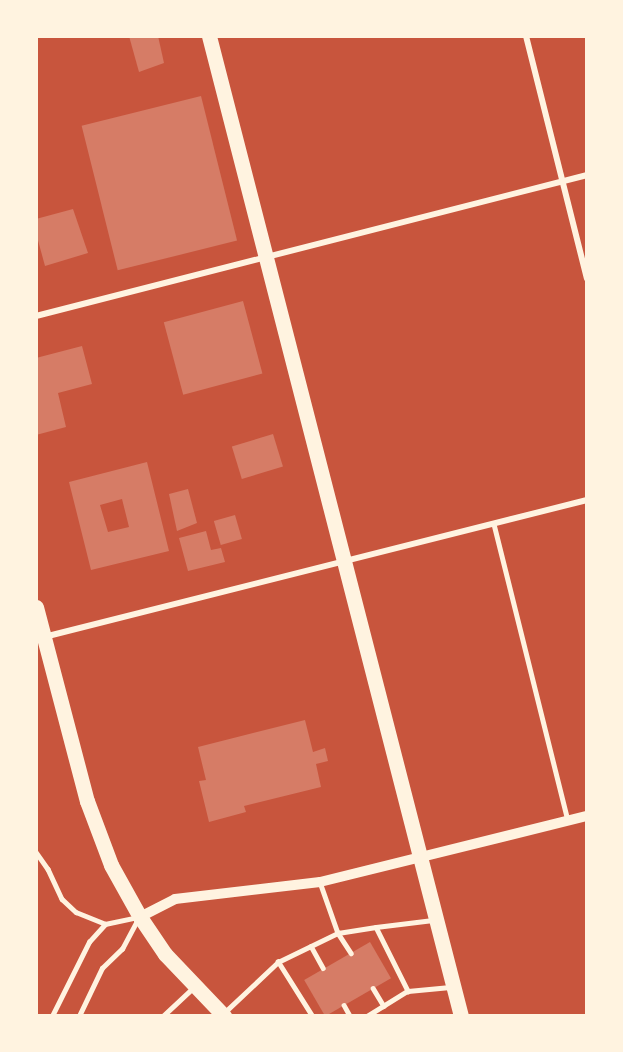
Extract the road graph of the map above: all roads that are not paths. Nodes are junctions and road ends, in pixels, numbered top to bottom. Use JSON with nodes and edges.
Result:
{"nodes":[{"id":1,"x":209,"y":36,"type":"edge"},
{"id":2,"x":526,"y":36,"type":"edge"},
{"id":3,"x":587,"y":175,"type":"edge"},
{"id":4,"x":563,"y":181,"type":"junction"},
{"id":5,"x":264,"y":258,"type":"junction"},
{"id":6,"x":587,"y":278,"type":"edge"},
{"id":7,"x":36,"y":316,"type":"edge"},
{"id":8,"x":587,"y":500,"type":"edge"},
{"id":9,"x":494,"y":524,"type":"junction"},
{"id":10,"x":343,"y":562,"type":"junction"},
{"id":11,"x":36,"y":607,"type":"edge"},
{"id":12,"x":39,"y":639,"type":"edge"},
{"id":13,"x":587,"y":816,"type":"edge"},
{"id":14,"x":568,"y":821,"type":"junction"},
{"id":15,"x":36,"y":852,"type":"edge"},
{"id":16,"x":420,"y":857,"type":"junction"},
{"id":17,"x":320,"y":882,"type":"junction"},
{"id":18,"x":140,"y":917,"type":"junction"},
{"id":19,"x":437,"y":919,"type":"junction"},
{"id":20,"x":105,"y":924,"type":"junction"},
{"id":21,"x":376,"y":927,"type":"junction"},
{"id":22,"x":339,"y":933,"type":"junction"},
{"id":23,"x":311,"y":946,"type":"junction"},
{"id":24,"x":351,"y":952,"type":"dead end"},
{"id":25,"x":278,"y":962,"type":"junction"},
{"id":26,"x":323,"y":968,"type":"dead end"},
{"id":27,"x":194,"y":987,"type":"junction"},
{"id":28,"x":454,"y":987,"type":"junction"},
{"id":29,"x":373,"y":988,"type":"dead end"},
{"id":30,"x":408,"y":991,"type":"junction"},
{"id":31,"x":344,"y":1005,"type":"dead end"},
{"id":32,"x":384,"y":1006,"type":"junction"},
{"id":33,"x":223,"y":1015,"type":"edge"},
{"id":34,"x":52,"y":1016,"type":"edge"},
{"id":35,"x":79,"y":1016,"type":"edge"},
{"id":36,"x":163,"y":1016,"type":"edge"},
{"id":37,"x":312,"y":1016,"type":"edge"},
{"id":38,"x":350,"y":1016,"type":"edge"},
{"id":39,"x":368,"y":1016,"type":"edge"},
{"id":40,"x":461,"y":1016,"type":"edge"}],
"edges":[{"from":1,"to":5,"type":"main road"},
{"from":2,"to":4,"type":"street"},
{"from":3,"to":4,"type":"street"},
{"from":4,"to":5,"type":"street"},
{"from":4,"to":6,"type":"street"},
{"from":5,"to":7,"type":"street"},
{"from":5,"to":10,"type":"main road"},
{"from":8,"to":9,"type":"street"},
{"from":9,"to":10,"type":"street"},
{"from":9,"to":14,"type":"lane"},
{"from":10,"to":12,"type":"street"},
{"from":10,"to":16,"type":"main road"},
{"from":11,"to":12,"type":"main road"},
{"from":12,"to":18,"type":"main road"},
{"from":13,"to":14,"type":"street"},
{"from":14,"to":16,"type":"street"},
{"from":15,"to":20,"type":"lane"},
{"from":16,"to":17,"type":"street"},
{"from":16,"to":19,"type":"main road"},
{"from":17,"to":18,"type":"street"},
{"from":17,"to":22,"type":"lane"},
{"from":18,"to":20,"type":"lane"},
{"from":18,"to":27,"type":"main road"},
{"from":18,"to":35,"type":"lane"},
{"from":19,"to":21,"type":"lane"},
{"from":19,"to":28,"type":"main road"},
{"from":20,"to":34,"type":"lane"},
{"from":21,"to":22,"type":"lane"},
{"from":21,"to":30,"type":"lane"},
{"from":22,"to":23,"type":"lane"},
{"from":22,"to":24,"type":"lane"},
{"from":23,"to":25,"type":"lane"},
{"from":23,"to":26,"type":"lane"},
{"from":25,"to":33,"type":"lane"},
{"from":25,"to":37,"type":"lane"},
{"from":27,"to":33,"type":"main road"},
{"from":27,"to":36,"type":"lane"},
{"from":28,"to":30,"type":"lane"},
{"from":28,"to":40,"type":"main road"},
{"from":29,"to":32,"type":"lane"},
{"from":30,"to":32,"type":"lane"},
{"from":31,"to":38,"type":"lane"},
{"from":32,"to":39,"type":"lane"}]}
